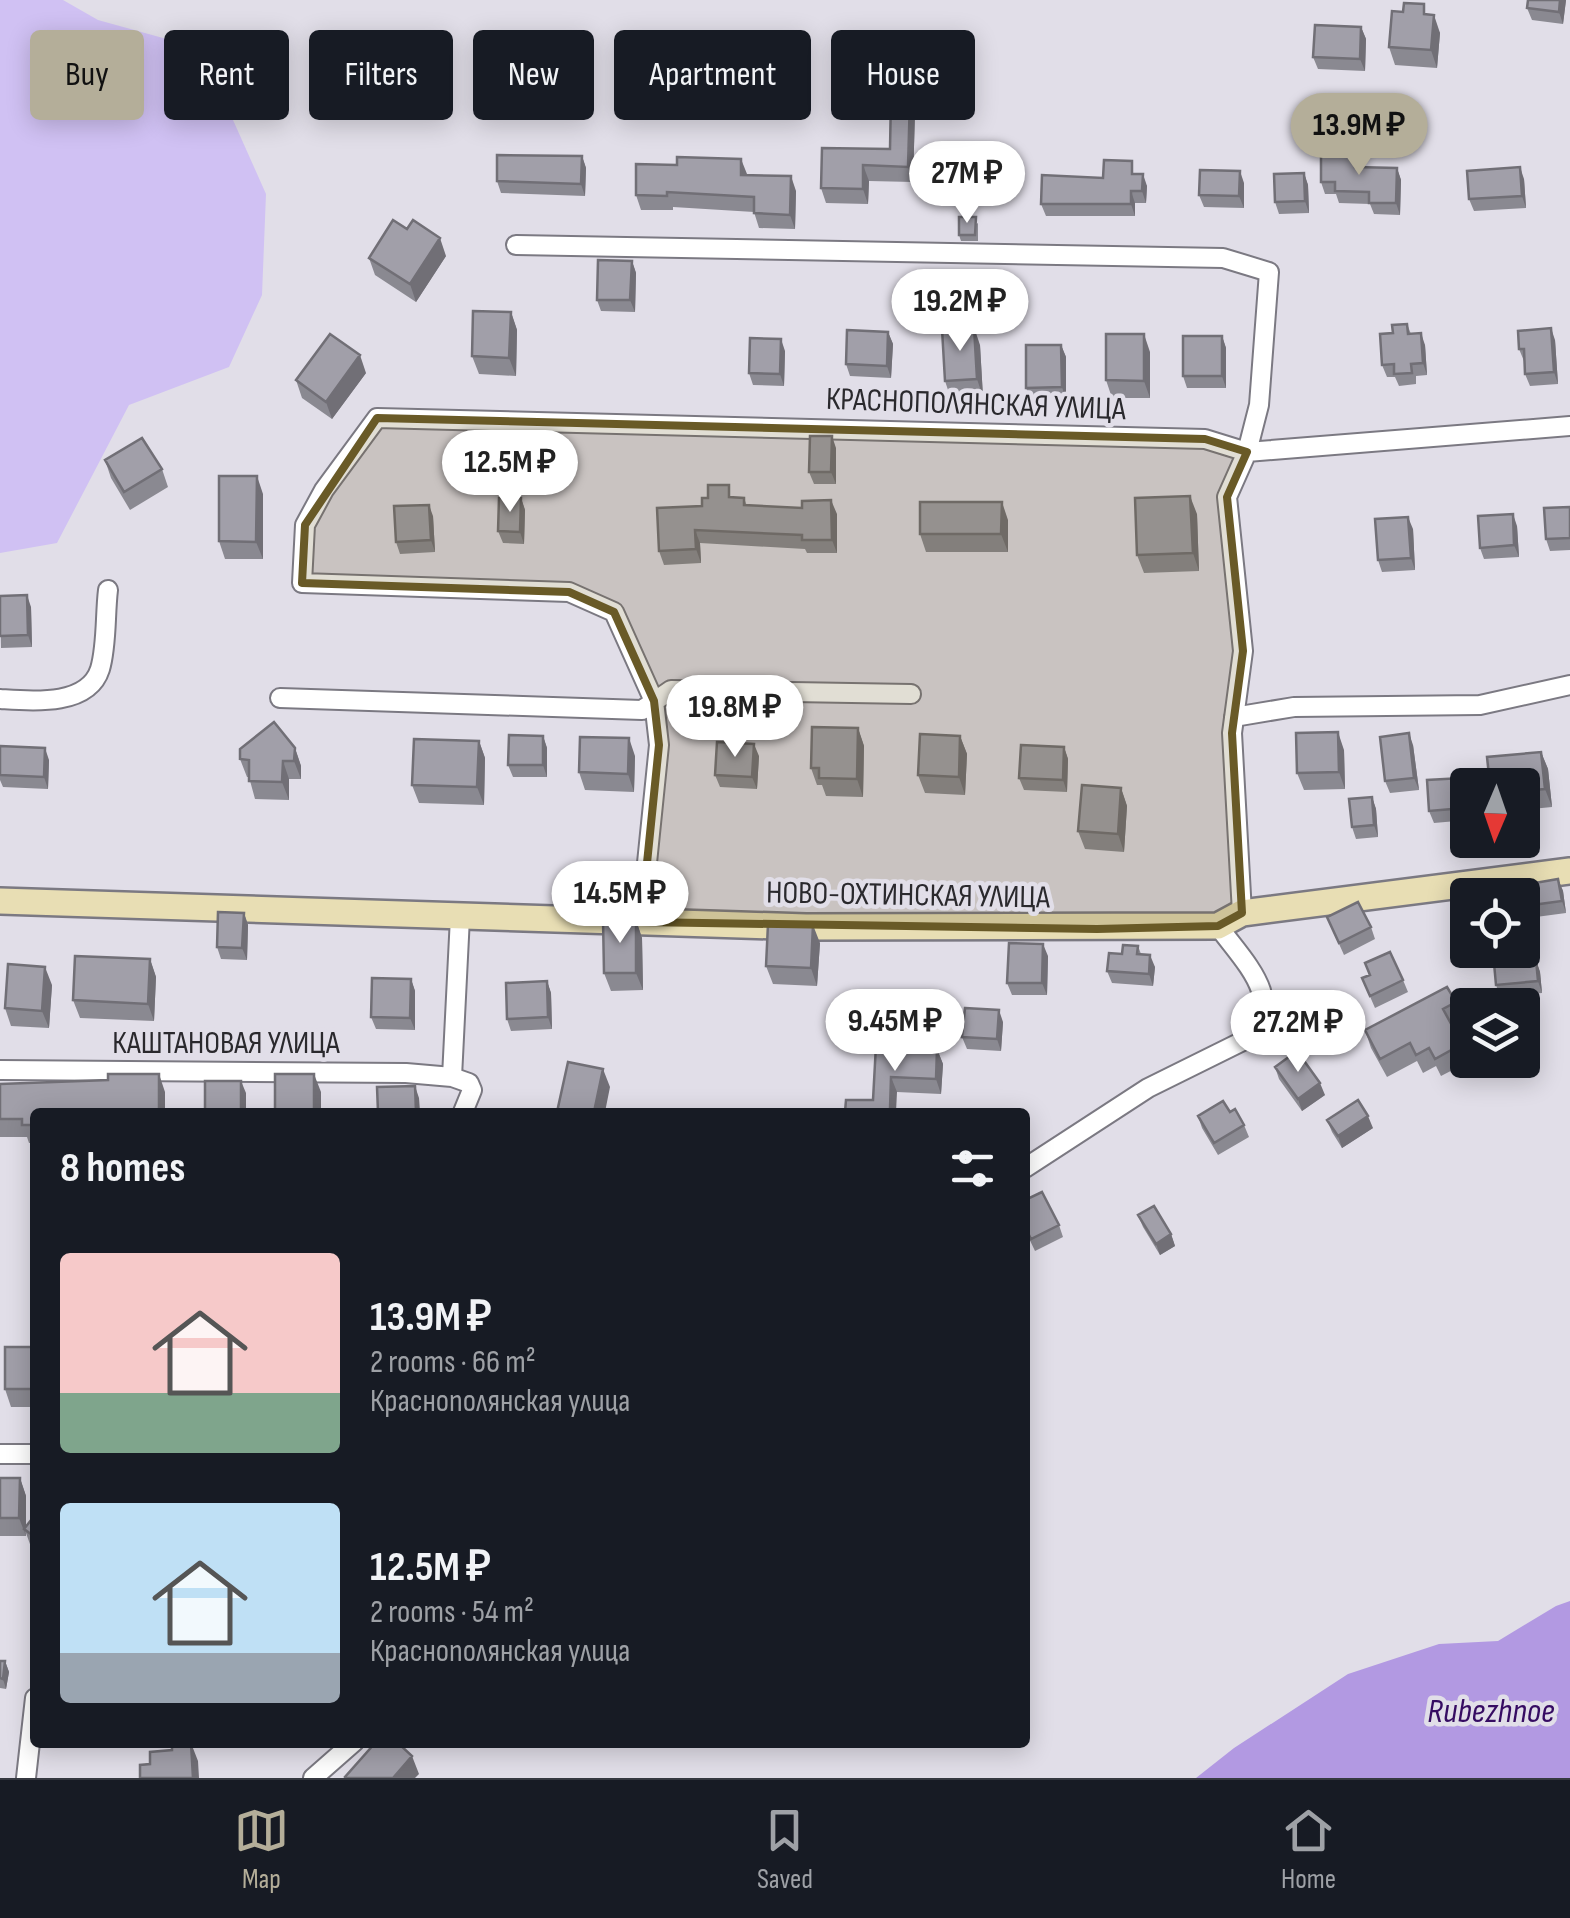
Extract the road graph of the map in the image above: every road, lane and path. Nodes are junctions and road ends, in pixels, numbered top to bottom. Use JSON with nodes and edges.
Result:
{"nodes":[{"id":1,"x":516,"y":246,"type":"dead end"},
{"id":2,"x":1570,"y":426,"type":"edge"},
{"id":3,"x":1247,"y":452,"type":"junction"},
{"id":4,"x":108,"y":590,"type":"dead end"},
{"id":5,"x":1570,"y":685,"type":"edge"},
{"id":6,"x":912,"y":694,"type":"dead end"},
{"id":7,"x":280,"y":698,"type":"dead end"},
{"id":8,"x":0,"y":699,"type":"edge"},
{"id":9,"x":654,"y":702,"type":"junction"},
{"id":10,"x":1234,"y":717,"type":"junction"},
{"id":11,"x":1570,"y":871,"type":"edge"},
{"id":12,"x":0,"y":901,"type":"edge"},
{"id":13,"x":1242,"y":913,"type":"junction"},
{"id":14,"x":460,"y":917,"type":"junction"},
{"id":15,"x":641,"y":922,"type":"junction"},
{"id":16,"x":1218,"y":926,"type":"junction"},
{"id":17,"x":0,"y":1070,"type":"edge"},
{"id":18,"x":452,"y":1077,"type":"junction"},
{"id":19,"x":465,"y":1108,"type":"edge"},
{"id":20,"x":1030,"y":1165,"type":"edge"},
{"id":21,"x":0,"y":1454,"type":"edge"},
{"id":22,"x":30,"y":1454,"type":"edge"},
{"id":23,"x":30,"y":1742,"type":"edge"},
{"id":24,"x":347,"y":1748,"type":"edge"},
{"id":25,"x":26,"y":1778,"type":"edge"},
{"id":26,"x":312,"y":1778,"type":"edge"}],
"edges":[{"from":1,"to":3,"type":"street"},
{"from":2,"to":3,"type":"street","name":"КРАСНОПОЛЯНСКАЯ УЛИЦА"},
{"from":3,"to":9,"type":"street","name":"КРАСНОПОЛЯНСКАЯ УЛИЦА"},
{"from":3,"to":10,"type":"street"},
{"from":4,"to":8,"type":"street"},
{"from":5,"to":10,"type":"street"},
{"from":6,"to":9,"type":"street"},
{"from":7,"to":9,"type":"street"},
{"from":9,"to":15,"type":"street"},
{"from":10,"to":13,"type":"street"},
{"from":11,"to":13,"type":"street","name":"НОВО-ОХТИНСКАЯ УЛИЦА"},
{"from":12,"to":14,"type":"street","name":"НОВО-ОХТИНСКАЯ УЛИЦА"},
{"from":13,"to":16,"type":"street","name":"НОВО-ОХТИНСКАЯ УЛИЦА"},
{"from":14,"to":15,"type":"street","name":"НОВО-ОХТИНСКАЯ УЛИЦА"},
{"from":14,"to":18,"type":"street"},
{"from":15,"to":16,"type":"street","name":"НОВО-ОХТИНСКАЯ УЛИЦА"},
{"from":16,"to":20,"type":"street"},
{"from":17,"to":18,"type":"street","name":"КАШТАНОВАЯ УЛИЦА"},
{"from":18,"to":19,"type":"street"},
{"from":21,"to":22,"type":"street"},
{"from":23,"to":25,"type":"street"},
{"from":24,"to":26,"type":"street"}]}
